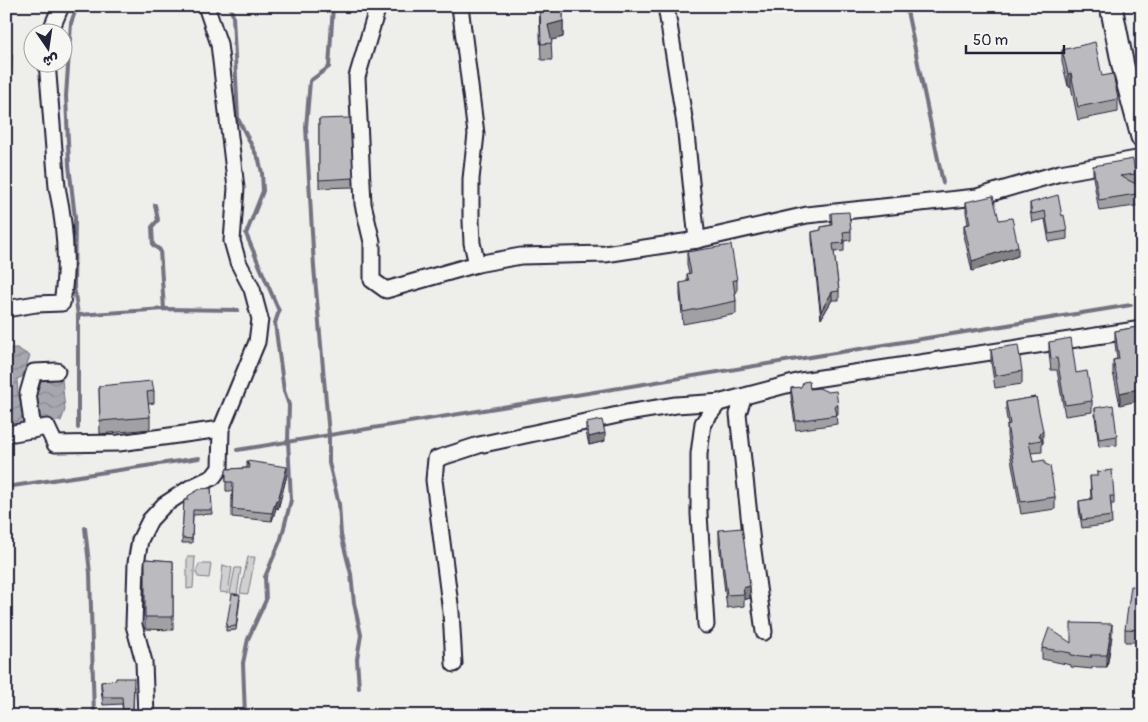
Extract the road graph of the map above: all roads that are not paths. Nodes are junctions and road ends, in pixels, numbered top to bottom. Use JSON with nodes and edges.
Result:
{"nodes":[{"id":1,"x":61,"y":6,"type":"edge"},
{"id":2,"x":206,"y":6,"type":"edge"},
{"id":3,"x":378,"y":6,"type":"edge"},
{"id":4,"x":460,"y":6,"type":"edge"},
{"id":5,"x":666,"y":6,"type":"edge"},
{"id":6,"x":1111,"y":6,"type":"edge"},
{"id":7,"x":54,"y":22,"type":"edge"},
{"id":8,"x":48,"y":72,"type":"edge"},
{"id":9,"x":1142,"y":137,"type":"edge"},
{"id":10,"x":1142,"y":158,"type":"edge"},
{"id":11,"x":697,"y":240,"type":"junction"},
{"id":12,"x":477,"y":264,"type":"junction"},
{"id":13,"x":6,"y":309,"type":"edge"},
{"id":14,"x":1142,"y":329,"type":"edge"},
{"id":15,"x":57,"y":371,"type":"dead end"},
{"id":16,"x":743,"y":398,"type":"junction"},
{"id":17,"x":719,"y":402,"type":"junction"},
{"id":18,"x":222,"y":429,"type":"junction"},
{"id":19,"x":33,"y":430,"type":"junction"},
{"id":20,"x":14,"y":433,"type":"dead end"},
{"id":21,"x":706,"y":624,"type":"dead end"},
{"id":22,"x":764,"y":632,"type":"dead end"},
{"id":23,"x":454,"y":664,"type":"dead end"},
{"id":24,"x":146,"y":716,"type":"edge"}],
"edges":[{"from":1,"to":7,"type":"street"},
{"from":2,"to":18,"type":"street"},
{"from":3,"to":12,"type":"street"},
{"from":4,"to":12,"type":"street"},
{"from":5,"to":11,"type":"street"},
{"from":6,"to":9,"type":"street"},
{"from":8,"to":13,"type":"street"},
{"from":10,"to":11,"type":"street"},
{"from":11,"to":12,"type":"street"},
{"from":14,"to":16,"type":"street"},
{"from":15,"to":19,"type":"street"},
{"from":16,"to":17,"type":"street"},
{"from":16,"to":22,"type":"street"},
{"from":17,"to":21,"type":"street"},
{"from":17,"to":23,"type":"street"},
{"from":18,"to":19,"type":"street"},
{"from":18,"to":24,"type":"street"},
{"from":19,"to":20,"type":"street"}]}
